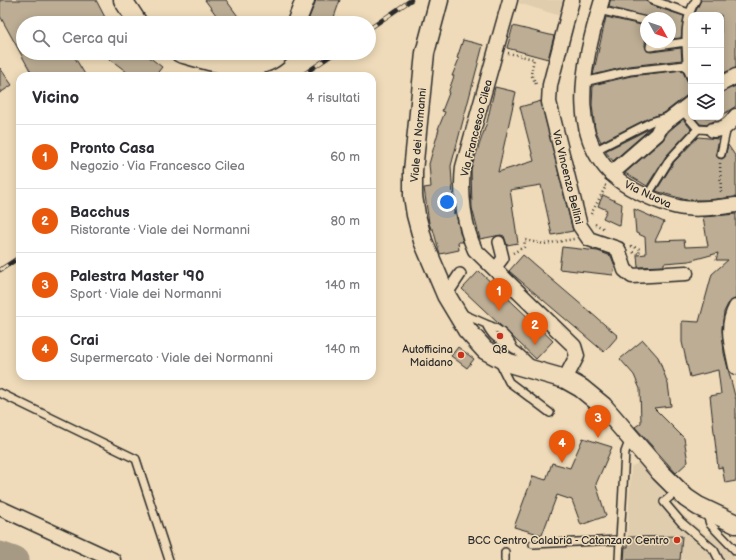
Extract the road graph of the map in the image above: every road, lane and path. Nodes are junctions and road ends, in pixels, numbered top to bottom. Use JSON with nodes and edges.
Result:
{"nodes":[{"id":1,"x":123,"y":0,"type":"edge"},
{"id":2,"x":305,"y":0,"type":"edge"},
{"id":3,"x":439,"y":0,"type":"edge"},
{"id":4,"x":510,"y":0,"type":"edge"},
{"id":5,"x":572,"y":0,"type":"edge"},
{"id":6,"x":652,"y":0,"type":"edge"},
{"id":7,"x":696,"y":0,"type":"edge"},
{"id":8,"x":600,"y":5,"type":"edge"},
{"id":9,"x":690,"y":12,"type":"edge"},
{"id":10,"x":688,"y":13,"type":"edge"},
{"id":11,"x":133,"y":16,"type":"edge"},
{"id":12,"x":299,"y":16,"type":"edge"},
{"id":13,"x":688,"y":17,"type":"edge"},
{"id":14,"x":640,"y":19,"type":"edge"},
{"id":15,"x":686,"y":42,"type":"junction"},
{"id":16,"x":676,"y":43,"type":"edge"},
{"id":17,"x":496,"y":50,"type":"junction"},
{"id":18,"x":205,"y":60,"type":"edge"},
{"id":19,"x":272,"y":60,"type":"edge"},
{"id":20,"x":686,"y":65,"type":"junction"},
{"id":21,"x":688,"y":72,"type":"edge"},
{"id":22,"x":736,"y":76,"type":"edge"},
{"id":23,"x":584,"y":82,"type":"junction"},
{"id":24,"x":724,"y":82,"type":"edge"},
{"id":25,"x":549,"y":96,"type":"junction"},
{"id":26,"x":682,"y":109,"type":"edge"},
{"id":27,"x":732,"y":121,"type":"edge"},
{"id":28,"x":698,"y":129,"type":"junction"},
{"id":29,"x":712,"y":130,"type":"joint"},
{"id":30,"x":594,"y":151,"type":"junction"},
{"id":31,"x":721,"y":154,"type":"joint"},
{"id":32,"x":606,"y":178,"type":"junction"},
{"id":33,"x":647,"y":196,"type":"junction"},
{"id":34,"x":736,"y":205,"type":"edge"},
{"id":35,"x":721,"y":207,"type":"junction"},
{"id":36,"x":590,"y":217,"type":"dead end"},
{"id":37,"x":592,"y":223,"type":"dead end"},
{"id":38,"x":610,"y":231,"type":"dead end"},
{"id":39,"x":499,"y":242,"type":"dead end"},
{"id":40,"x":595,"y":242,"type":"junction"},
{"id":41,"x":623,"y":247,"type":"junction"},
{"id":42,"x":503,"y":258,"type":"junction"},
{"id":43,"x":494,"y":270,"type":"junction"},
{"id":44,"x":686,"y":273,"type":"dead end"},
{"id":45,"x":460,"y":274,"type":"dead end"},
{"id":46,"x":446,"y":295,"type":"junction"},
{"id":47,"x":736,"y":307,"type":"edge"},
{"id":48,"x":456,"y":311,"type":"junction"},
{"id":49,"x":496,"y":357,"type":"junction"},
{"id":50,"x":736,"y":367,"type":"edge"},
{"id":51,"x":539,"y":371,"type":"junction"},
{"id":52,"x":565,"y":379,"type":"junction"},
{"id":53,"x":0,"y":393,"type":"edge"},
{"id":54,"x":550,"y":412,"type":"dead end"},
{"id":55,"x":631,"y":437,"type":"junction"},
{"id":56,"x":678,"y":490,"type":"junction"},
{"id":57,"x":0,"y":508,"type":"edge"},
{"id":58,"x":706,"y":510,"type":"junction"},
{"id":59,"x":736,"y":524,"type":"edge"},
{"id":60,"x":620,"y":540,"type":"junction"},
{"id":61,"x":533,"y":544,"type":"dead end"},
{"id":62,"x":736,"y":551,"type":"edge"},
{"id":63,"x":505,"y":552,"type":"dead end"},
{"id":64,"x":113,"y":560,"type":"edge"},
{"id":65,"x":169,"y":560,"type":"edge"},
{"id":66,"x":505,"y":560,"type":"edge"},
{"id":67,"x":619,"y":560,"type":"edge"},
{"id":68,"x":719,"y":560,"type":"edge"}],
"edges":[{"from":1,"to":11,"type":"street"},
{"from":2,"to":12,"type":"street"},
{"from":3,"to":46,"type":"street","name":"Viale dei Normanni"},
{"from":4,"to":17,"type":"street","name":"Via Francesco Cilea"},
{"from":5,"to":25,"type":"street","name":"Via Vincenzo Bellini"},
{"from":6,"to":10,"type":"lane"},
{"from":7,"to":9,"type":"lane"},
{"from":8,"to":14,"type":"lane"},
{"from":8,"to":23,"type":"street"},
{"from":13,"to":15,"type":"lane"},
{"from":15,"to":16,"type":"lane"},
{"from":15,"to":20,"type":"lane"},
{"from":17,"to":25,"type":"path"},
{"from":17,"to":43,"type":"street","name":"Via Francesco Cilea"},
{"from":18,"to":19,"type":"street"},
{"from":20,"to":21,"type":"lane"},
{"from":20,"to":23,"type":"lane"},
{"from":22,"to":24,"type":"street"},
{"from":23,"to":30,"type":"street"},
{"from":25,"to":40,"type":"street","name":"Via Vincenzo Bellini"},
{"from":26,"to":28,"type":"lane"},
{"from":26,"to":30,"type":"lane"},
{"from":26,"to":32,"type":"street"},
{"from":27,"to":29,"type":"street"},
{"from":27,"to":31,"type":"lane"},
{"from":28,"to":29,"type":"lane"},
{"from":28,"to":33,"type":"lane"},
{"from":30,"to":32,"type":"street","name":"Via Nuova"},
{"from":31,"to":35,"type":"path"},
{"from":32,"to":33,"type":"street","name":"Via Nuova"},
{"from":32,"to":36,"type":"path"},
{"from":33,"to":35,"type":"street","name":"Via Nuova"},
{"from":34,"to":35,"type":"street","name":"Via Nuova"},
{"from":37,"to":38,"type":"path"},
{"from":39,"to":42,"type":"street"},
{"from":40,"to":41,"type":"street","name":"Via Vincenzo Bellini"},
{"from":40,"to":42,"type":"path"},
{"from":41,"to":41,"type":"path"},
{"from":41,"to":44,"type":"street"},
{"from":42,"to":43,"type":"street"},
{"from":43,"to":52,"type":"street","name":"Via Francesco Cilea"},
{"from":45,"to":46,"type":"street"},
{"from":46,"to":48,"type":"street","name":"Viale dei Normanni"},
{"from":47,"to":50,"type":"street"},
{"from":48,"to":49,"type":"street","name":"Viale dei Normanni"},
{"from":48,"to":51,"type":"lane"},
{"from":49,"to":51,"type":"street","name":"Viale dei Normanni"},
{"from":49,"to":54,"type":"lane"},
{"from":51,"to":52,"type":"street","name":"Viale dei Normanni"},
{"from":52,"to":55,"type":"street","name":"Viale dei Normanni"},
{"from":53,"to":65,"type":"lane"},
{"from":55,"to":56,"type":"street","name":"Viale dei Normanni"},
{"from":55,"to":60,"type":"lane"},
{"from":56,"to":58,"type":"street","name":"Viale dei Normanni"},
{"from":56,"to":68,"type":"lane"},
{"from":57,"to":64,"type":"street"},
{"from":58,"to":59,"type":"street","name":"Viale dei Normanni"},
{"from":58,"to":62,"type":"lane"},
{"from":60,"to":61,"type":"lane"},
{"from":60,"to":67,"type":"lane"},
{"from":63,"to":66,"type":"lane"}]}
